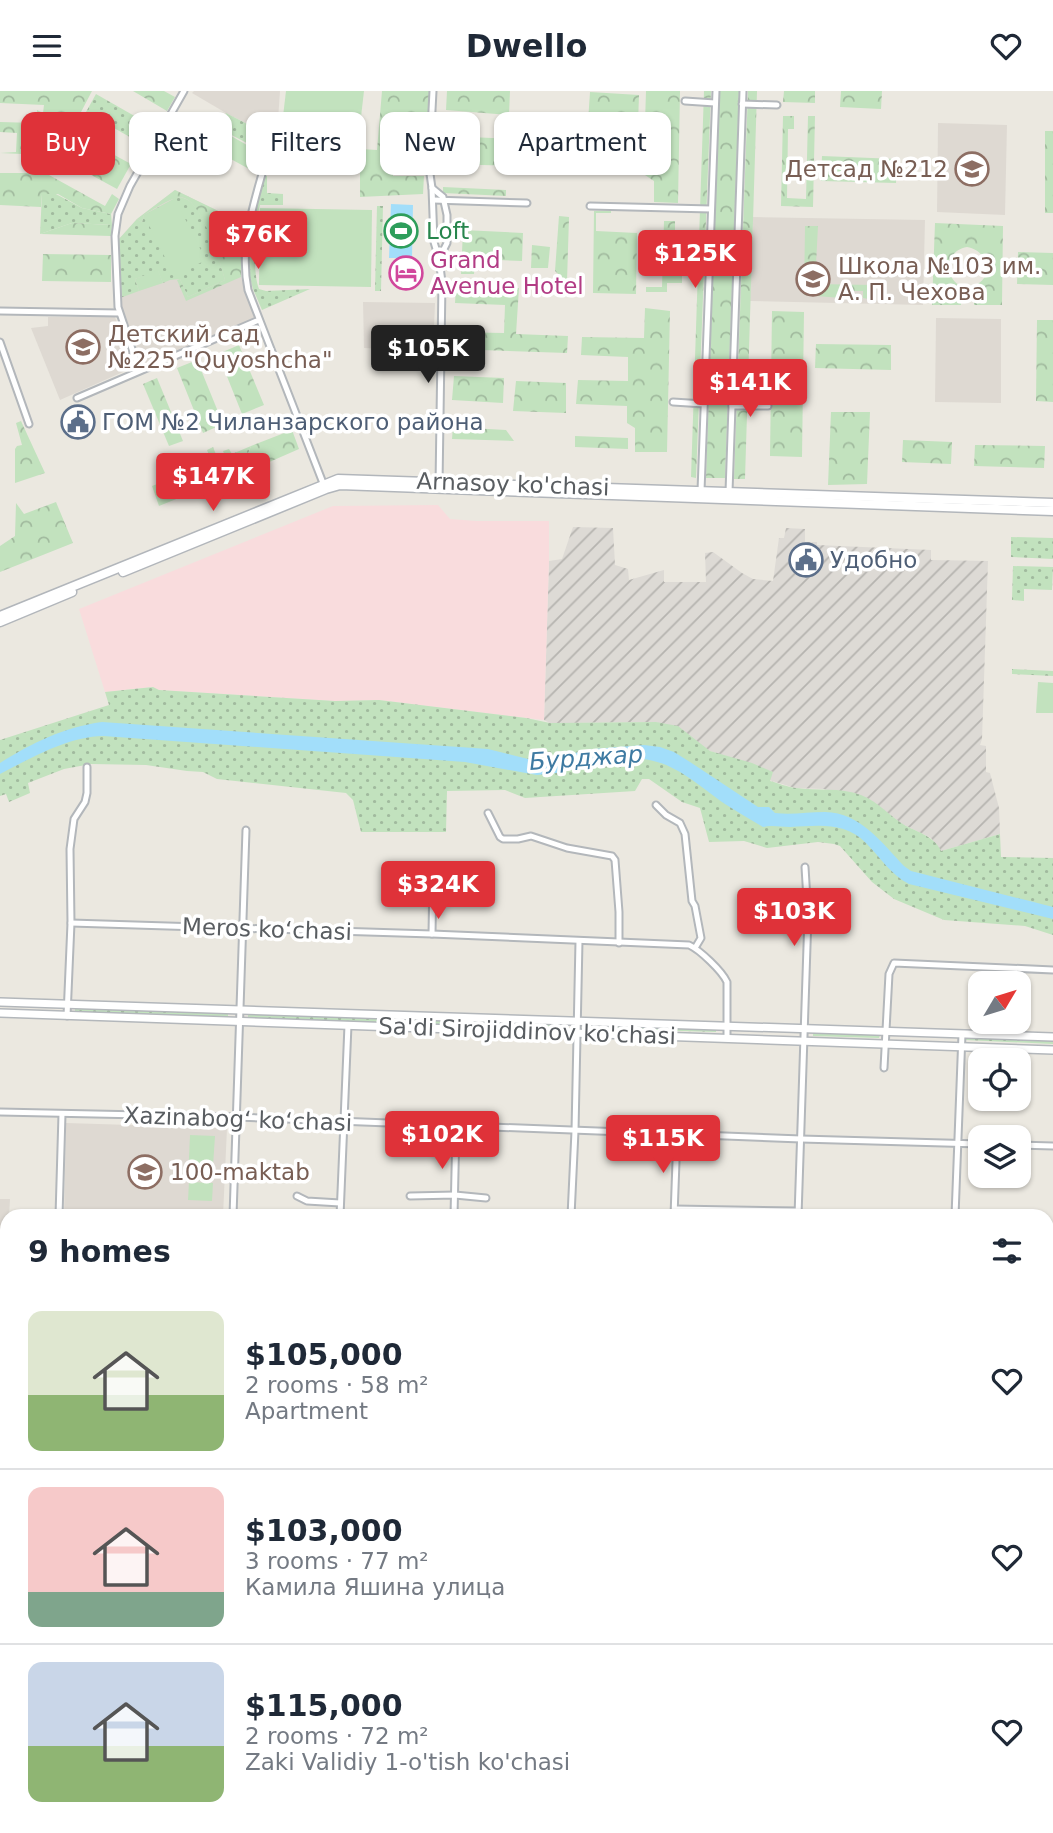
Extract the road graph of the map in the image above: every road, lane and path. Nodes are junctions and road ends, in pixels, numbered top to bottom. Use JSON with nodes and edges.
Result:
{"nodes":[{"id":1,"x":184,"y":91,"type":"edge"},
{"id":2,"x":433,"y":91,"type":"edge"},
{"id":3,"x":716,"y":91,"type":"edge"},
{"id":4,"x":743,"y":91,"type":"edge"},
{"id":5,"x":685,"y":101,"type":"dead end"},
{"id":6,"x":715,"y":103,"type":"junction"},
{"id":7,"x":742,"y":104,"type":"junction"},
{"id":8,"x":777,"y":105,"type":"dead end"},
{"id":9,"x":262,"y":175,"type":"edge"},
{"id":10,"x":432,"y":188,"type":"junction"},
{"id":11,"x":433,"y":200,"type":"junction"},
{"id":12,"x":443,"y":201,"type":"junction"},
{"id":13,"x":527,"y":203,"type":"dead end"},
{"id":14,"x":590,"y":206,"type":"dead end"},
{"id":15,"x":711,"y":209,"type":"junction"},
{"id":16,"x":434,"y":242,"type":"junction"},
{"id":17,"x":447,"y":243,"type":"junction"},
{"id":18,"x":439,"y":259,"type":"junction"},
{"id":19,"x":0,"y":311,"type":"edge"},
{"id":20,"x":119,"y":313,"type":"junction"},
{"id":21,"x":259,"y":320,"type":"junction"},
{"id":22,"x":0,"y":342,"type":"edge"},
{"id":23,"x":139,"y":370,"type":"junction"},
{"id":24,"x":77,"y":398,"type":"dead end"},
{"id":25,"x":673,"y":402,"type":"dead end"},
{"id":26,"x":704,"y":404,"type":"junction"},
{"id":27,"x":732,"y":406,"type":"junction"},
{"id":28,"x":768,"y":406,"type":"dead end"},
{"id":29,"x":29,"y":424,"type":"dead end"},
{"id":30,"x":325,"y":486,"type":"junction"},
{"id":31,"x":439,"y":486,"type":"junction"},
{"id":32,"x":701,"y":495,"type":"junction"},
{"id":33,"x":728,"y":496,"type":"junction"},
{"id":34,"x":1053,"y":503,"type":"edge"},
{"id":35,"x":1053,"y":511,"type":"edge"},
{"id":36,"x":170,"y":549,"type":"junction"},
{"id":37,"x":0,"y":616,"type":"edge"},
{"id":38,"x":0,"y":622,"type":"edge"},
{"id":39,"x":87,"y":767,"type":"dead end"},
{"id":40,"x":656,"y":805,"type":"dead end"},
{"id":41,"x":488,"y":813,"type":"dead end"},
{"id":42,"x":246,"y":830,"type":"dead end"},
{"id":43,"x":805,"y":867,"type":"dead end"},
{"id":44,"x":433,"y":877,"type":"dead end"},
{"id":45,"x":71,"y":923,"type":"junction"},
{"id":46,"x":243,"y":929,"type":"junction"},
{"id":47,"x":432,"y":934,"type":"junction"},
{"id":48,"x":579,"y":941,"type":"junction"},
{"id":49,"x":619,"y":943,"type":"junction"},
{"id":50,"x":695,"y":948,"type":"junction"},
{"id":51,"x":1053,"y":970,"type":"edge"},
{"id":52,"x":0,"y":1002,"type":"edge"},
{"id":53,"x":67,"y":1004,"type":"junction"},
{"id":54,"x":240,"y":1010,"type":"junction"},
{"id":55,"x":0,"y":1013,"type":"edge"},
{"id":56,"x":67,"y":1016,"type":"junction"},
{"id":57,"x":577,"y":1021,"type":"junction"},
{"id":58,"x":240,"y":1022,"type":"junction"},
{"id":59,"x":348,"y":1025,"type":"junction"},
{"id":60,"x":727,"y":1027,"type":"junction"},
{"id":61,"x":804,"y":1029,"type":"junction"},
{"id":62,"x":885,"y":1032,"type":"junction"},
{"id":63,"x":576,"y":1033,"type":"junction"},
{"id":64,"x":962,"y":1034,"type":"junction"},
{"id":65,"x":727,"y":1038,"type":"junction"},
{"id":66,"x":1053,"y":1038,"type":"edge"},
{"id":67,"x":804,"y":1041,"type":"junction"},
{"id":68,"x":885,"y":1044,"type":"junction"},
{"id":69,"x":961,"y":1046,"type":"junction"},
{"id":70,"x":1053,"y":1049,"type":"edge"},
{"id":71,"x":884,"y":1068,"type":"dead end"},
{"id":72,"x":0,"y":1112,"type":"edge"},
{"id":73,"x":62,"y":1114,"type":"junction"},
{"id":74,"x":237,"y":1117,"type":"junction"},
{"id":75,"x":344,"y":1122,"type":"junction"},
{"id":76,"x":456,"y":1127,"type":"junction"},
{"id":77,"x":575,"y":1131,"type":"junction"},
{"id":78,"x":677,"y":1134,"type":"junction"},
{"id":79,"x":801,"y":1139,"type":"junction"},
{"id":80,"x":957,"y":1143,"type":"junction"},
{"id":81,"x":968,"y":1143,"type":"edge"},
{"id":82,"x":1031,"y":1145,"type":"edge"},
{"id":83,"x":1053,"y":1146,"type":"edge"},
{"id":84,"x":454,"y":1195,"type":"junction"},
{"id":85,"x":297,"y":1196,"type":"dead end"},
{"id":86,"x":410,"y":1196,"type":"dead end"},
{"id":87,"x":486,"y":1198,"type":"dead end"},
{"id":88,"x":340,"y":1202,"type":"junction"},
{"id":89,"x":59,"y":1209,"type":"edge"},
{"id":90,"x":233,"y":1209,"type":"edge"},
{"id":91,"x":340,"y":1209,"type":"edge"},
{"id":92,"x":454,"y":1209,"type":"edge"},
{"id":93,"x":571,"y":1209,"type":"edge"},
{"id":94,"x":675,"y":1209,"type":"edge"},
{"id":95,"x":798,"y":1209,"type":"edge"},
{"id":96,"x":955,"y":1209,"type":"edge"}],
"edges":[{"from":1,"to":20,"type":"street"},
{"from":2,"to":10,"type":"street"},
{"from":3,"to":6,"type":"street"},
{"from":4,"to":7,"type":"street"},
{"from":5,"to":6,"type":"street"},
{"from":6,"to":15,"type":"street"},
{"from":7,"to":8,"type":"street"},
{"from":7,"to":27,"type":"street"},
{"from":9,"to":21,"type":"street"},
{"from":10,"to":11,"type":"street"},
{"from":10,"to":12,"type":"street"},
{"from":11,"to":12,"type":"street"},
{"from":11,"to":16,"type":"street"},
{"from":12,"to":13,"type":"street"},
{"from":12,"to":17,"type":"street"},
{"from":14,"to":15,"type":"street"},
{"from":15,"to":26,"type":"street"},
{"from":16,"to":17,"type":"street"},
{"from":16,"to":18,"type":"street"},
{"from":17,"to":18,"type":"street"},
{"from":18,"to":31,"type":"street"},
{"from":19,"to":20,"type":"street"},
{"from":20,"to":23,"type":"street"},
{"from":21,"to":23,"type":"street"},
{"from":21,"to":30,"type":"street"},
{"from":22,"to":29,"type":"street"},
{"from":23,"to":24,"type":"street"},
{"from":25,"to":26,"type":"street"},
{"from":26,"to":32,"type":"street"},
{"from":27,"to":28,"type":"street"},
{"from":27,"to":33,"type":"street"},
{"from":30,"to":31,"type":"main road","name":"Arnasoy ko'chasi"},
{"from":30,"to":36,"type":"main road","name":"Arnasoy ko'chasi"},
{"from":31,"to":32,"type":"main road","name":"Arnasoy ko'chasi"},
{"from":32,"to":33,"type":"main road","name":"Arnasoy ko'chasi"},
{"from":33,"to":34,"type":"main road","name":"Arnasoy ko'chasi"},
{"from":33,"to":35,"type":"main road","name":"Arnasoy ko'chasi"},
{"from":36,"to":37,"type":"main road","name":"Arnasoy ko'chasi"},
{"from":36,"to":38,"type":"main road","name":"Arnasoy ko'chasi"},
{"from":39,"to":45,"type":"street"},
{"from":40,"to":50,"type":"street"},
{"from":41,"to":49,"type":"street"},
{"from":42,"to":46,"type":"street"},
{"from":43,"to":61,"type":"street"},
{"from":44,"to":47,"type":"street"},
{"from":45,"to":46,"type":"street","name":"Meros ko‘chasi"},
{"from":45,"to":53,"type":"street"},
{"from":46,"to":47,"type":"street","name":"Meros ko‘chasi"},
{"from":46,"to":54,"type":"street"},
{"from":47,"to":48,"type":"street","name":"Meros ko‘chasi"},
{"from":48,"to":49,"type":"street","name":"Meros ko‘chasi"},
{"from":48,"to":57,"type":"street"},
{"from":49,"to":50,"type":"street","name":"Meros ko‘chasi"},
{"from":50,"to":60,"type":"street"},
{"from":51,"to":62,"type":"street"},
{"from":52,"to":53,"type":"street","name":"Sa'di Sirojiddinov ko'chasi"},
{"from":53,"to":54,"type":"street","name":"Sa'di Sirojiddinov ko'chasi"},
{"from":53,"to":56,"type":"street"},
{"from":54,"to":57,"type":"street","name":"Sa'di Sirojiddinov ko'chasi"},
{"from":54,"to":58,"type":"street"},
{"from":55,"to":56,"type":"street","name":"Sa'di Sirojiddinov ko'chasi"},
{"from":56,"to":58,"type":"street","name":"Sa'di Sirojiddinov ko'chasi"},
{"from":57,"to":60,"type":"street","name":"Sa'di Sirojiddinov ko'chasi"},
{"from":57,"to":63,"type":"street"},
{"from":58,"to":59,"type":"street","name":"Sa'di Sirojiddinov ko'chasi"},
{"from":58,"to":74,"type":"street"},
{"from":59,"to":63,"type":"street","name":"Sa'di Sirojiddinov ko'chasi"},
{"from":59,"to":75,"type":"street"},
{"from":60,"to":61,"type":"street","name":"Sa'di Sirojiddinov ko'chasi"},
{"from":60,"to":65,"type":"street"},
{"from":61,"to":62,"type":"street","name":"Sa'di Sirojiddinov ko'chasi"},
{"from":61,"to":67,"type":"street"},
{"from":62,"to":64,"type":"street","name":"Sa'di Sirojiddinov ko'chasi"},
{"from":62,"to":68,"type":"street"},
{"from":63,"to":65,"type":"street","name":"Sa'di Sirojiddinov ko'chasi"},
{"from":63,"to":77,"type":"street"},
{"from":64,"to":66,"type":"street","name":"Sa'di Sirojiddinov ko'chasi"},
{"from":64,"to":69,"type":"street"},
{"from":65,"to":67,"type":"street","name":"Sa'di Sirojiddinov ko'chasi"},
{"from":67,"to":68,"type":"street","name":"Sa'di Sirojiddinov ko'chasi"},
{"from":67,"to":79,"type":"street"},
{"from":68,"to":69,"type":"street","name":"Sa'di Sirojiddinov ko'chasi"},
{"from":68,"to":71,"type":"street"},
{"from":69,"to":70,"type":"street","name":"Sa'di Sirojiddinov ko'chasi"},
{"from":69,"to":80,"type":"street"},
{"from":72,"to":73,"type":"street","name":"Xazinabog‘ ko‘chasi"},
{"from":73,"to":74,"type":"street","name":"Xazinabog‘ ko‘chasi"},
{"from":73,"to":89,"type":"street"},
{"from":74,"to":75,"type":"street","name":"Xazinabog‘ ko‘chasi"},
{"from":74,"to":90,"type":"street"},
{"from":75,"to":76,"type":"street","name":"Xazinabog‘ ko‘chasi"},
{"from":75,"to":88,"type":"street"},
{"from":76,"to":77,"type":"street","name":"Xazinabog‘ ko‘chasi"},
{"from":76,"to":84,"type":"street"},
{"from":77,"to":78,"type":"street","name":"Xazinabog‘ ko‘chasi"},
{"from":77,"to":93,"type":"street"},
{"from":78,"to":79,"type":"street","name":"Xazinabog‘ ko‘chasi"},
{"from":78,"to":94,"type":"street"},
{"from":79,"to":80,"type":"street","name":"Xazinabog‘ ko‘chasi"},
{"from":79,"to":95,"type":"street"},
{"from":80,"to":81,"type":"street","name":"Xazinabog‘ ko‘chasi"},
{"from":80,"to":96,"type":"street"},
{"from":82,"to":83,"type":"street"},
{"from":84,"to":86,"type":"street"},
{"from":84,"to":87,"type":"street"},
{"from":84,"to":92,"type":"street"},
{"from":85,"to":88,"type":"street"},
{"from":88,"to":91,"type":"street"}]}
